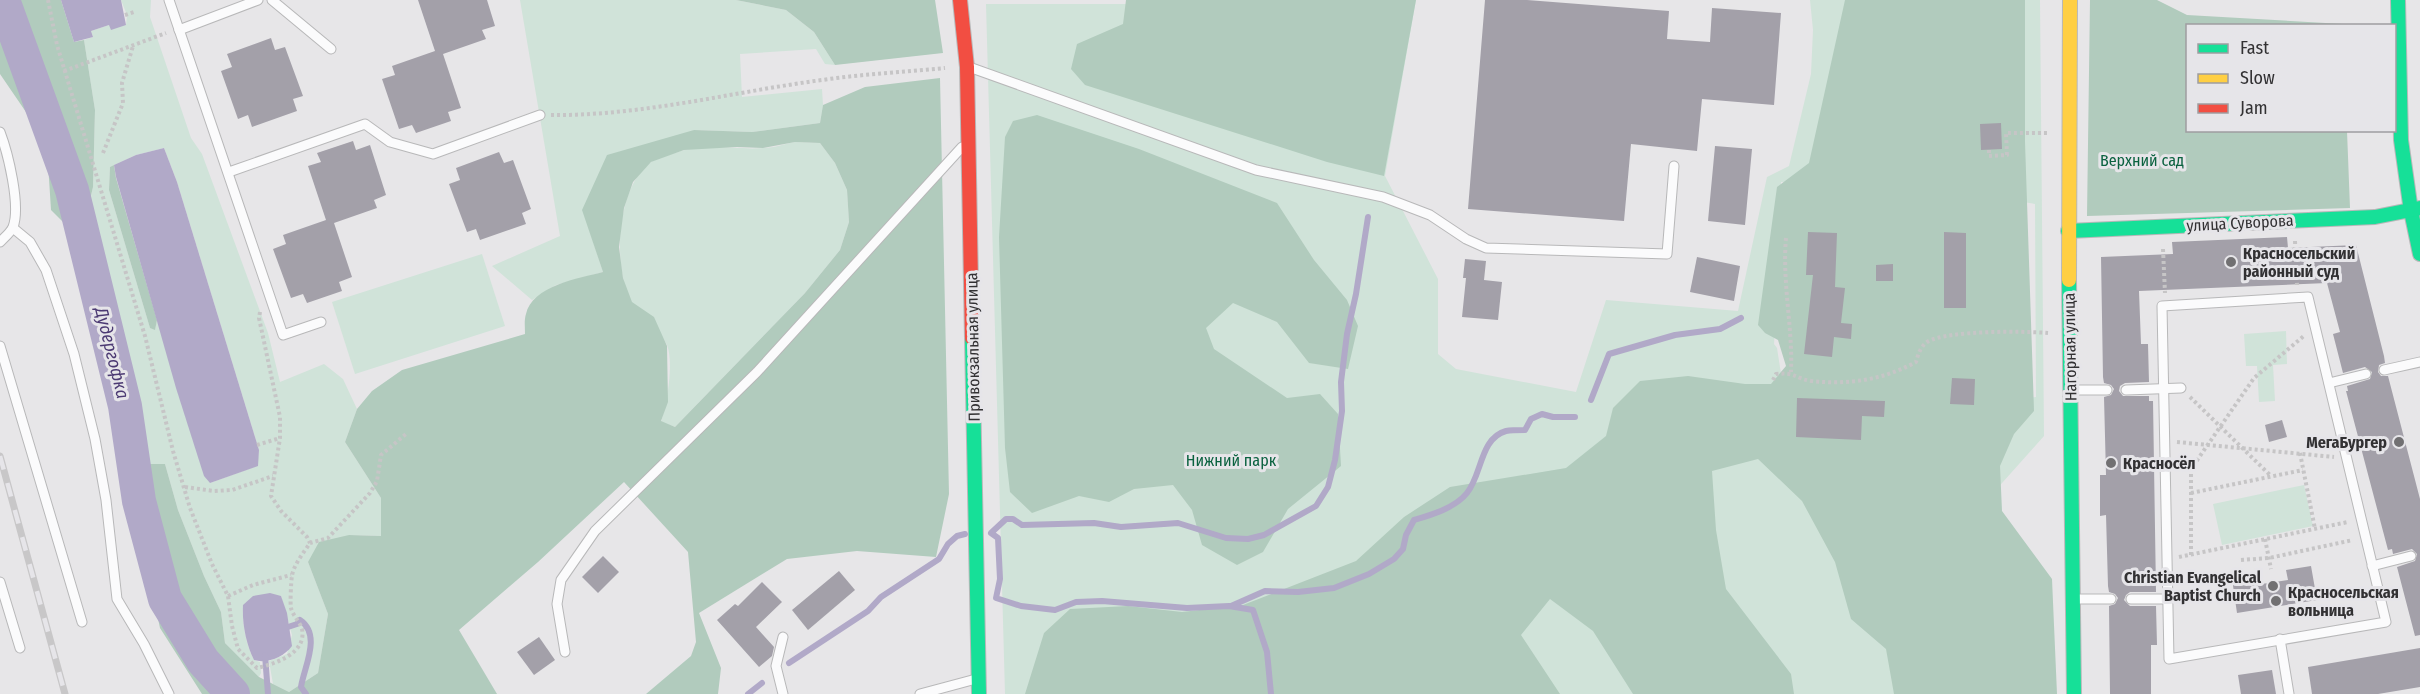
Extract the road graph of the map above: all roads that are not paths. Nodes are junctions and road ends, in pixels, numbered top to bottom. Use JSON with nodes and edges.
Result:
{"nodes":[{"id":1,"x":168,"y":0,"type":"edge"},
{"id":2,"x":258,"y":0,"type":"edge"},
{"id":3,"x":272,"y":0,"type":"edge"},
{"id":4,"x":960,"y":0,"type":"edge"},
{"id":5,"x":2070,"y":0,"type":"edge"},
{"id":6,"x":2398,"y":0,"type":"edge"},
{"id":7,"x":178,"y":30,"type":"junction"},
{"id":8,"x":331,"y":49,"type":"dead end"},
{"id":9,"x":967,"y":66,"type":"junction"},
{"id":10,"x":540,"y":116,"type":"road end"},
{"id":11,"x":0,"y":132,"type":"edge"},
{"id":12,"x":969,"y":140,"type":"junction"},
{"id":13,"x":1674,"y":166,"type":"dead end"},
{"id":14,"x":229,"y":172,"type":"junction"},
{"id":15,"x":2415,"y":210,"type":"edge"},
{"id":16,"x":13,"y":228,"type":"junction"},
{"id":17,"x":2068,"y":231,"type":"junction"},
{"id":18,"x":0,"y":242,"type":"edge"},
{"id":19,"x":2420,"y":254,"type":"edge"},
{"id":20,"x":321,"y":322,"type":"dead end"},
{"id":21,"x":0,"y":346,"type":"edge"},
{"id":22,"x":2420,"y":362,"type":"edge"},
{"id":23,"x":2384,"y":370,"type":"dead end"},
{"id":24,"x":2366,"y":374,"type":"dead end"},
{"id":25,"x":2329,"y":383,"type":"junction"},
{"id":26,"x":2181,"y":388,"type":"road end"},
{"id":27,"x":2070,"y":390,"type":"junction"},
{"id":28,"x":2107,"y":390,"type":"dead end"},
{"id":29,"x":2126,"y":390,"type":"dead end"},
{"id":30,"x":2163,"y":390,"type":"junction"},
{"id":31,"x":2411,"y":556,"type":"dead end"},
{"id":32,"x":2372,"y":566,"type":"junction"},
{"id":33,"x":0,"y":582,"type":"edge"},
{"id":34,"x":2073,"y":599,"type":"junction"},
{"id":35,"x":2111,"y":599,"type":"dead end"},
{"id":36,"x":2131,"y":599,"type":"dead end"},
{"id":37,"x":2168,"y":599,"type":"junction"},
{"id":38,"x":82,"y":622,"type":"dead end"},
{"id":39,"x":783,"y":637,"type":"dead end"},
{"id":40,"x":2280,"y":639,"type":"junction"},
{"id":41,"x":20,"y":648,"type":"dead end"},
{"id":42,"x":565,"y":652,"type":"dead end"},
{"id":43,"x":978,"y":679,"type":"junction"},
{"id":44,"x":169,"y":694,"type":"edge"},
{"id":45,"x":783,"y":694,"type":"edge"},
{"id":46,"x":920,"y":694,"type":"edge"},
{"id":47,"x":979,"y":694,"type":"edge"},
{"id":48,"x":2074,"y":694,"type":"edge"},
{"id":49,"x":2289,"y":694,"type":"edge"}],
"edges":[{"from":1,"to":7,"type":"lane"},
{"from":2,"to":7,"type":"lane"},
{"from":3,"to":8,"type":"lane"},
{"from":4,"to":9,"type":"street","name":"Привокзальная улица"},
{"from":5,"to":17,"type":"street","name":"Нагорная улица"},
{"from":6,"to":15,"type":"street"},
{"from":7,"to":14,"type":"lane"},
{"from":9,"to":12,"type":"street","name":"Привокзальная улица"},
{"from":9,"to":13,"type":"lane"},
{"from":10,"to":14,"type":"lane"},
{"from":11,"to":16,"type":"lane"},
{"from":12,"to":42,"type":"lane"},
{"from":12,"to":43,"type":"street","name":"Привокзальная улица"},
{"from":14,"to":20,"type":"lane"},
{"from":15,"to":17,"type":"street","name":"улица Суворова"},
{"from":15,"to":19,"type":"street"},
{"from":16,"to":18,"type":"lane"},
{"from":16,"to":44,"type":"lane"},
{"from":17,"to":27,"type":"street","name":"Нагорная улица"},
{"from":21,"to":38,"type":"lane"},
{"from":22,"to":23,"type":"lane"},
{"from":24,"to":25,"type":"lane"},
{"from":25,"to":30,"type":"lane"},
{"from":25,"to":32,"type":"lane"},
{"from":26,"to":30,"type":"lane"},
{"from":27,"to":28,"type":"lane"},
{"from":27,"to":34,"type":"street","name":"Нагорная улица"},
{"from":29,"to":30,"type":"lane"},
{"from":30,"to":37,"type":"lane"},
{"from":31,"to":32,"type":"lane"},
{"from":32,"to":40,"type":"lane"},
{"from":33,"to":41,"type":"lane"},
{"from":34,"to":35,"type":"lane"},
{"from":34,"to":48,"type":"street","name":"Нагорная улица"},
{"from":36,"to":37,"type":"lane"},
{"from":37,"to":40,"type":"lane"},
{"from":39,"to":45,"type":"lane"},
{"from":40,"to":49,"type":"lane"},
{"from":43,"to":46,"type":"lane"},
{"from":43,"to":47,"type":"street","name":"Привокзальная улица"}]}
